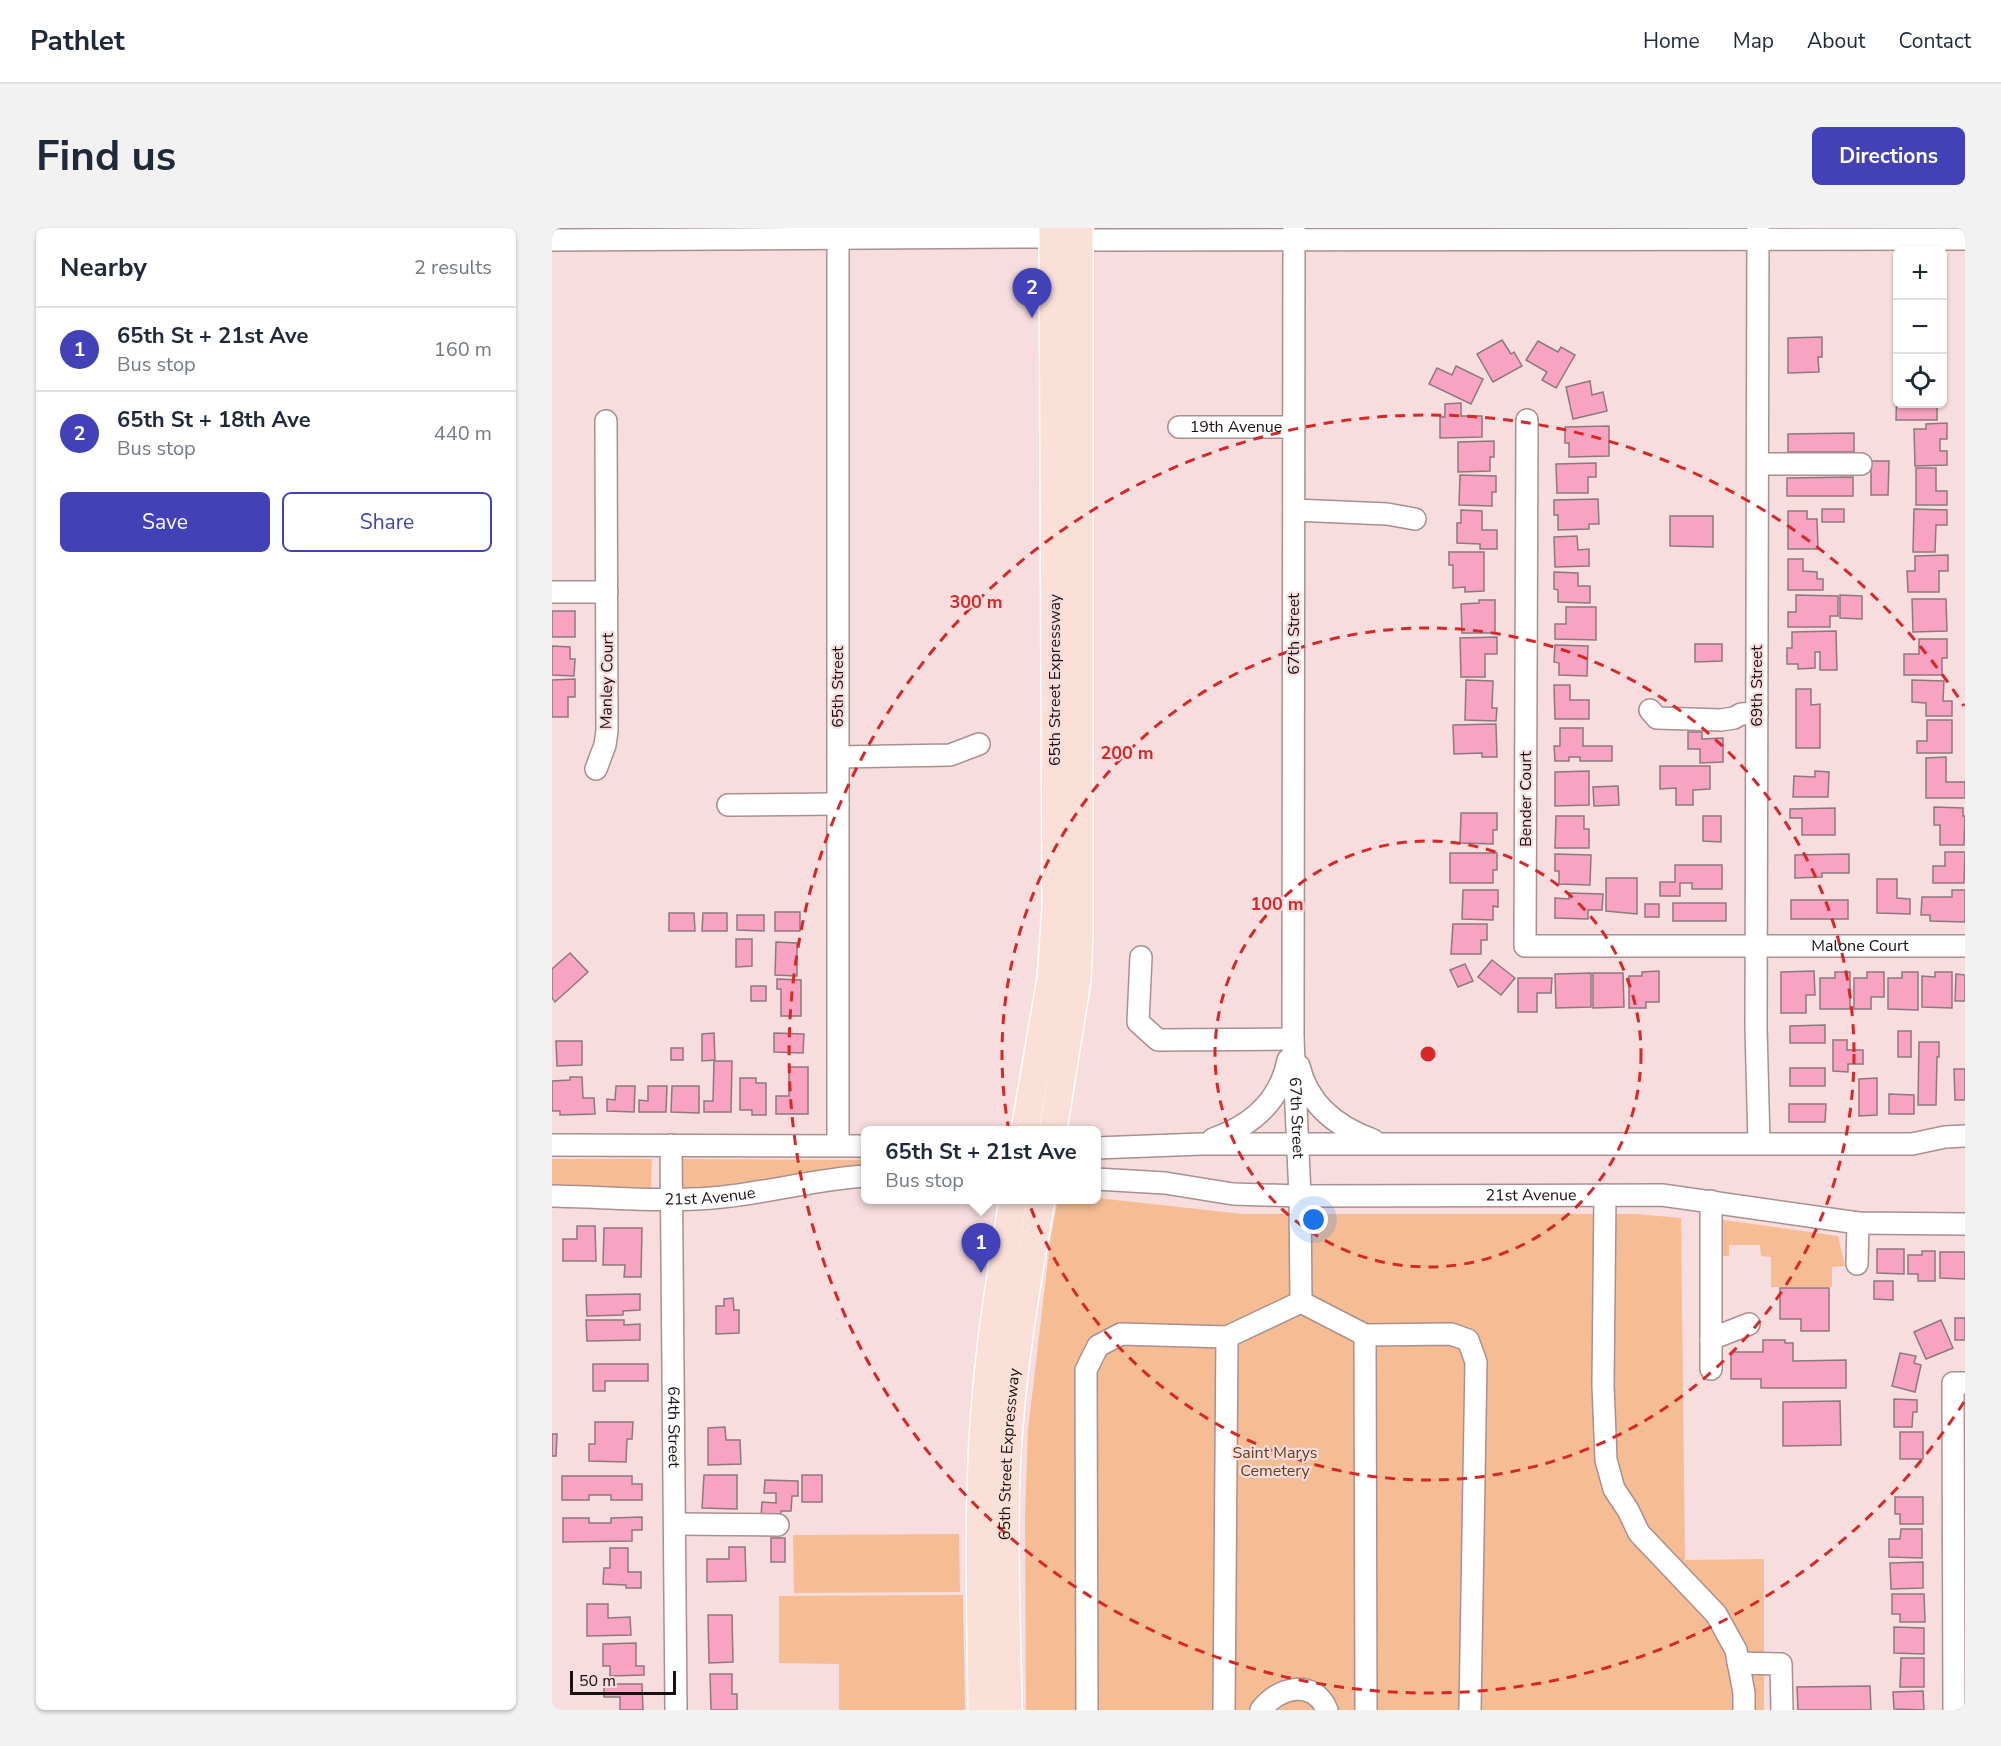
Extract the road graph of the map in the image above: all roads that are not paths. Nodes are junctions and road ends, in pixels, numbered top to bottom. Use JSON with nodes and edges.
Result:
{"nodes":[{"id":1,"x":838,"y":233,"type":"edge"},
{"id":2,"x":1066,"y":233,"type":"edge"},
{"id":3,"x":1758,"y":233,"type":"edge"},
{"id":4,"x":1294,"y":234,"type":"edge"},
{"id":5,"x":1965,"y":239,"type":"edge"},
{"id":6,"x":552,"y":240,"type":"edge"},
{"id":7,"x":1527,"y":420,"type":"dead end"},
{"id":8,"x":606,"y":421,"type":"dead end"},
{"id":9,"x":1179,"y":427,"type":"dead end"},
{"id":10,"x":1294,"y":427,"type":"junction"},
{"id":11,"x":1758,"y":464,"type":"junction"},
{"id":12,"x":1862,"y":464,"type":"dead end"},
{"id":13,"x":1294,"y":510,"type":"junction"},
{"id":14,"x":1415,"y":519,"type":"dead end"},
{"id":15,"x":552,"y":592,"type":"edge"},
{"id":16,"x":607,"y":592,"type":"junction"},
{"id":17,"x":1650,"y":710,"type":"dead end"},
{"id":18,"x":1757,"y":713,"type":"junction"},
{"id":19,"x":979,"y":744,"type":"dead end"},
{"id":20,"x":838,"y":757,"type":"junction"},
{"id":21,"x":596,"y":769,"type":"dead end"},
{"id":22,"x":838,"y":804,"type":"junction"},
{"id":23,"x":728,"y":805,"type":"dead end"},
{"id":24,"x":1756,"y":946,"type":"junction"},
{"id":25,"x":1965,"y":946,"type":"edge"},
{"id":26,"x":1141,"y":957,"type":"dead end"},
{"id":27,"x":1293,"y":1039,"type":"junction"},
{"id":28,"x":1026,"y":1126,"type":"edge"},
{"id":29,"x":1054,"y":1126,"type":"edge"},
{"id":30,"x":1965,"y":1136,"type":"edge"},
{"id":31,"x":1759,"y":1143,"type":"junction"},
{"id":32,"x":1201,"y":1144,"type":"junction"},
{"id":33,"x":1298,"y":1144,"type":"junction"},
{"id":34,"x":1385,"y":1144,"type":"junction"},
{"id":35,"x":552,"y":1145,"type":"edge"},
{"id":36,"x":671,"y":1145,"type":"junction"},
{"id":37,"x":838,"y":1145,"type":"junction"},
{"id":38,"x":861,"y":1146,"type":"edge"},
{"id":39,"x":1101,"y":1148,"type":"edge"},
{"id":40,"x":861,"y":1176,"type":"edge"},
{"id":41,"x":1101,"y":1179,"type":"edge"},
{"id":42,"x":552,"y":1196,"type":"edge"},
{"id":43,"x":1300,"y":1196,"type":"junction"},
{"id":44,"x":1605,"y":1196,"type":"junction"},
{"id":45,"x":673,"y":1199,"type":"junction"},
{"id":46,"x":1711,"y":1201,"type":"junction"},
{"id":47,"x":1012,"y":1204,"type":"edge"},
{"id":48,"x":1040,"y":1204,"type":"edge"},
{"id":49,"x":1858,"y":1223,"type":"junction"},
{"id":50,"x":1965,"y":1224,"type":"edge"},
{"id":51,"x":1857,"y":1264,"type":"dead end"},
{"id":52,"x":1301,"y":1302,"type":"junction"},
{"id":53,"x":1749,"y":1324,"type":"dead end"},
{"id":54,"x":1365,"y":1335,"type":"junction"},
{"id":55,"x":1227,"y":1337,"type":"junction"},
{"id":56,"x":1710,"y":1339,"type":"junction"},
{"id":57,"x":1710,"y":1369,"type":"dead end"},
{"id":58,"x":1965,"y":1383,"type":"edge"},
{"id":59,"x":675,"y":1524,"type":"junction"},
{"id":60,"x":778,"y":1525,"type":"dead end"},
{"id":61,"x":1738,"y":1663,"type":"junction"},
{"id":62,"x":676,"y":1710,"type":"edge"},
{"id":63,"x":982,"y":1710,"type":"edge"},
{"id":64,"x":1008,"y":1710,"type":"edge"},
{"id":65,"x":1087,"y":1710,"type":"edge"},
{"id":66,"x":1224,"y":1710,"type":"edge"},
{"id":67,"x":1261,"y":1710,"type":"edge"},
{"id":68,"x":1327,"y":1710,"type":"edge"},
{"id":69,"x":1366,"y":1710,"type":"edge"},
{"id":70,"x":1470,"y":1710,"type":"edge"},
{"id":71,"x":1744,"y":1710,"type":"edge"},
{"id":72,"x":1782,"y":1710,"type":"edge"},
{"id":73,"x":1954,"y":1710,"type":"edge"}],
"edges":[{"from":1,"to":2,"type":"street"},
{"from":1,"to":6,"type":"street"},
{"from":1,"to":20,"type":"street","name":"65th Street"},
{"from":2,"to":4,"type":"street"},
{"from":2,"to":28,"type":"main road","name":"65th Street Expressway"},
{"from":2,"to":29,"type":"main road","name":"65th Street Expressway"},
{"from":3,"to":4,"type":"street"},
{"from":3,"to":5,"type":"street"},
{"from":3,"to":11,"type":"street","name":"69th Street"},
{"from":4,"to":10,"type":"street","name":"67th Street"},
{"from":7,"to":24,"type":"street","name":"Bender Court"},
{"from":8,"to":16,"type":"street","name":"Manley Court"},
{"from":9,"to":10,"type":"street","name":"19th Avenue"},
{"from":10,"to":13,"type":"street","name":"67th Street"},
{"from":11,"to":12,"type":"street"},
{"from":11,"to":18,"type":"street","name":"69th Street"},
{"from":13,"to":14,"type":"street"},
{"from":13,"to":27,"type":"street","name":"67th Street"},
{"from":15,"to":16,"type":"street"},
{"from":16,"to":21,"type":"street","name":"Manley Court"},
{"from":17,"to":18,"type":"street"},
{"from":18,"to":24,"type":"street","name":"69th Street"},
{"from":19,"to":20,"type":"street"},
{"from":20,"to":22,"type":"street","name":"65th Street"},
{"from":22,"to":23,"type":"street"},
{"from":22,"to":37,"type":"street","name":"65th Street"},
{"from":24,"to":25,"type":"street","name":"Malone Court"},
{"from":24,"to":31,"type":"street","name":"69th Street"},
{"from":26,"to":27,"type":"street"},
{"from":27,"to":32,"type":"street","name":"67th Street"},
{"from":27,"to":33,"type":"street","name":"67th Street"},
{"from":27,"to":34,"type":"street","name":"67th Street"},
{"from":30,"to":31,"type":"street"},
{"from":31,"to":34,"type":"street"},
{"from":32,"to":33,"type":"street"},
{"from":32,"to":39,"type":"street"},
{"from":33,"to":34,"type":"street"},
{"from":33,"to":43,"type":"street","name":"67th Street"},
{"from":35,"to":36,"type":"street"},
{"from":36,"to":37,"type":"street"},
{"from":36,"to":45,"type":"street","name":"64th Street"},
{"from":37,"to":38,"type":"street"},
{"from":40,"to":45,"type":"street","name":"21st Avenue"},
{"from":41,"to":43,"type":"street","name":"21st Avenue"},
{"from":42,"to":45,"type":"street","name":"21st Avenue"},
{"from":43,"to":44,"type":"street","name":"21st Avenue"},
{"from":43,"to":52,"type":"street","name":"67th Street"},
{"from":44,"to":46,"type":"street","name":"21st Avenue"},
{"from":44,"to":61,"type":"street"},
{"from":45,"to":59,"type":"street","name":"64th Street"},
{"from":46,"to":49,"type":"street","name":"21st Avenue"},
{"from":46,"to":56,"type":"street"},
{"from":47,"to":63,"type":"main road","name":"65th Street Expressway"},
{"from":48,"to":64,"type":"main road","name":"65th Street Expressway"},
{"from":49,"to":50,"type":"street","name":"21st Avenue"},
{"from":49,"to":51,"type":"street"},
{"from":52,"to":54,"type":"street"},
{"from":52,"to":55,"type":"street"},
{"from":53,"to":56,"type":"street"},
{"from":54,"to":69,"type":"street"},
{"from":54,"to":70,"type":"street"},
{"from":55,"to":65,"type":"street"},
{"from":55,"to":66,"type":"street"},
{"from":56,"to":57,"type":"street"},
{"from":58,"to":73,"type":"street"},
{"from":59,"to":60,"type":"street"},
{"from":59,"to":62,"type":"street","name":"64th Street"},
{"from":61,"to":71,"type":"street"},
{"from":61,"to":72,"type":"street"},
{"from":67,"to":68,"type":"street"}]}
